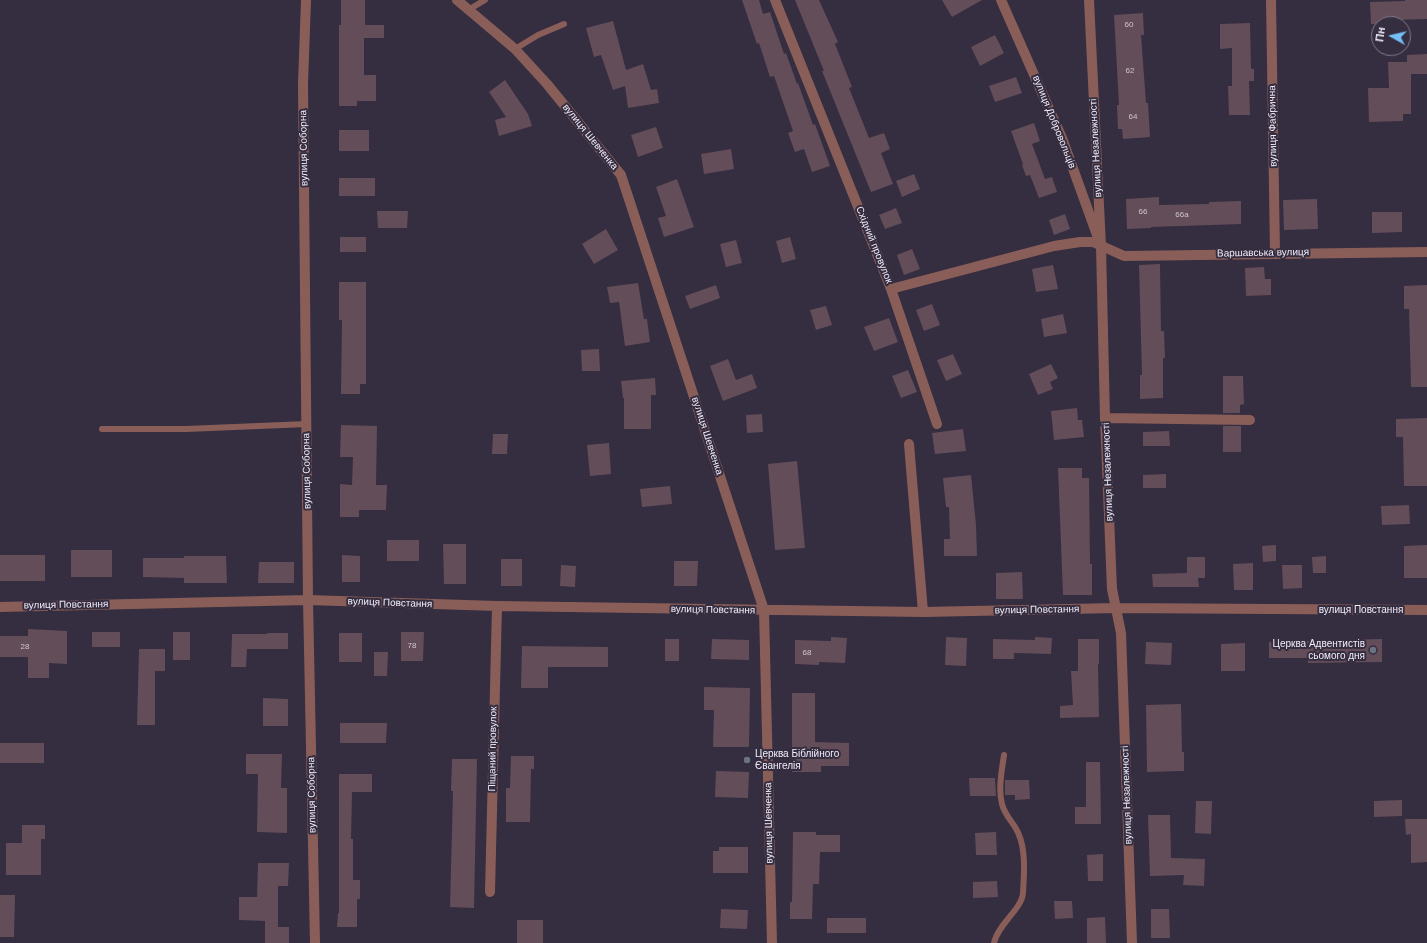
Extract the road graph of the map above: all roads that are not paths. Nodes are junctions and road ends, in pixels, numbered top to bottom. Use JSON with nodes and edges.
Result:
{"nodes":[{"id":1,"x":306,"y":0,"type":"edge"},
{"id":2,"x":457,"y":0,"type":"edge"},
{"id":3,"x":485,"y":0,"type":"edge"},
{"id":4,"x":775,"y":0,"type":"edge"},
{"id":5,"x":1001,"y":0,"type":"edge"},
{"id":6,"x":1089,"y":0,"type":"edge"},
{"id":7,"x":1272,"y":0,"type":"edge"},
{"id":8,"x":468,"y":10,"type":"junction"},
{"id":9,"x":564,"y":24,"type":"dead end"},
{"id":10,"x":515,"y":49,"type":"junction"},
{"id":11,"x":1101,"y":246,"type":"junction"},
{"id":12,"x":1427,"y":252,"type":"edge"},
{"id":13,"x":1275,"y":253,"type":"junction"},
{"id":14,"x":892,"y":289,"type":"junction"},
{"id":15,"x":1105,"y":418,"type":"junction"},
{"id":16,"x":1250,"y":420,"type":"dead end"},
{"id":17,"x":307,"y":424,"type":"junction"},
{"id":18,"x":937,"y":424,"type":"dead end"},
{"id":19,"x":102,"y":429,"type":"dead end"},
{"id":20,"x":909,"y":444,"type":"dead end"},
{"id":21,"x":308,"y":600,"type":"junction"},
{"id":22,"x":497,"y":606,"type":"junction"},
{"id":23,"x":0,"y":607,"type":"edge"},
{"id":24,"x":1117,"y":608,"type":"junction"},
{"id":25,"x":764,"y":610,"type":"junction"},
{"id":26,"x":1427,"y":610,"type":"edge"},
{"id":27,"x":923,"y":612,"type":"junction"},
{"id":28,"x":1004,"y":755,"type":"dead end"},
{"id":29,"x":490,"y":892,"type":"dead end"},
{"id":30,"x":315,"y":943,"type":"edge"},
{"id":31,"x":772,"y":943,"type":"edge"},
{"id":32,"x":994,"y":943,"type":"edge"},
{"id":33,"x":1132,"y":943,"type":"edge"}],
"edges":[{"from":1,"to":17,"type":"street","name":"вулиця Соборна"},
{"from":2,"to":8,"type":"street","name":"вулиця Шевченка"},
{"from":3,"to":8,"type":"lane"},
{"from":4,"to":14,"type":"street","name":"Східний провулок"},
{"from":5,"to":11,"type":"street","name":"вулиця Добровольців"},
{"from":6,"to":11,"type":"street","name":"вулиця Незалежності"},
{"from":7,"to":13,"type":"street","name":"вулиця Фабрична"},
{"from":8,"to":10,"type":"street","name":"вулиця Шевченка"},
{"from":9,"to":10,"type":"lane"},
{"from":10,"to":25,"type":"street","name":"вулиця Шевченка"},
{"from":11,"to":13,"type":"street","name":"Варшавська вулиця"},
{"from":11,"to":14,"type":"street","name":"Східний провулок"},
{"from":11,"to":15,"type":"street","name":"вулиця Незалежності"},
{"from":12,"to":13,"type":"street","name":"Варшавська вулиця"},
{"from":14,"to":18,"type":"street"},
{"from":15,"to":16,"type":"street"},
{"from":15,"to":24,"type":"street","name":"вулиця Незалежності"},
{"from":17,"to":19,"type":"lane"},
{"from":17,"to":21,"type":"street","name":"вулиця Соборна"},
{"from":20,"to":27,"type":"street"},
{"from":21,"to":22,"type":"street","name":"вулиця Повстання"},
{"from":21,"to":23,"type":"street","name":"вулиця Повстання"},
{"from":21,"to":30,"type":"street","name":"вулиця Соборна"},
{"from":22,"to":25,"type":"street","name":"вулиця Повстання"},
{"from":22,"to":29,"type":"street","name":"Піщаний провулок"},
{"from":24,"to":26,"type":"street","name":"вулиця Повстання"},
{"from":24,"to":27,"type":"street","name":"вулиця Повстання"},
{"from":24,"to":33,"type":"street","name":"вулиця Незалежності"},
{"from":25,"to":27,"type":"street","name":"вулиця Повстання"},
{"from":25,"to":31,"type":"street","name":"вулиця Шевченка"},
{"from":28,"to":32,"type":"lane"}]}
